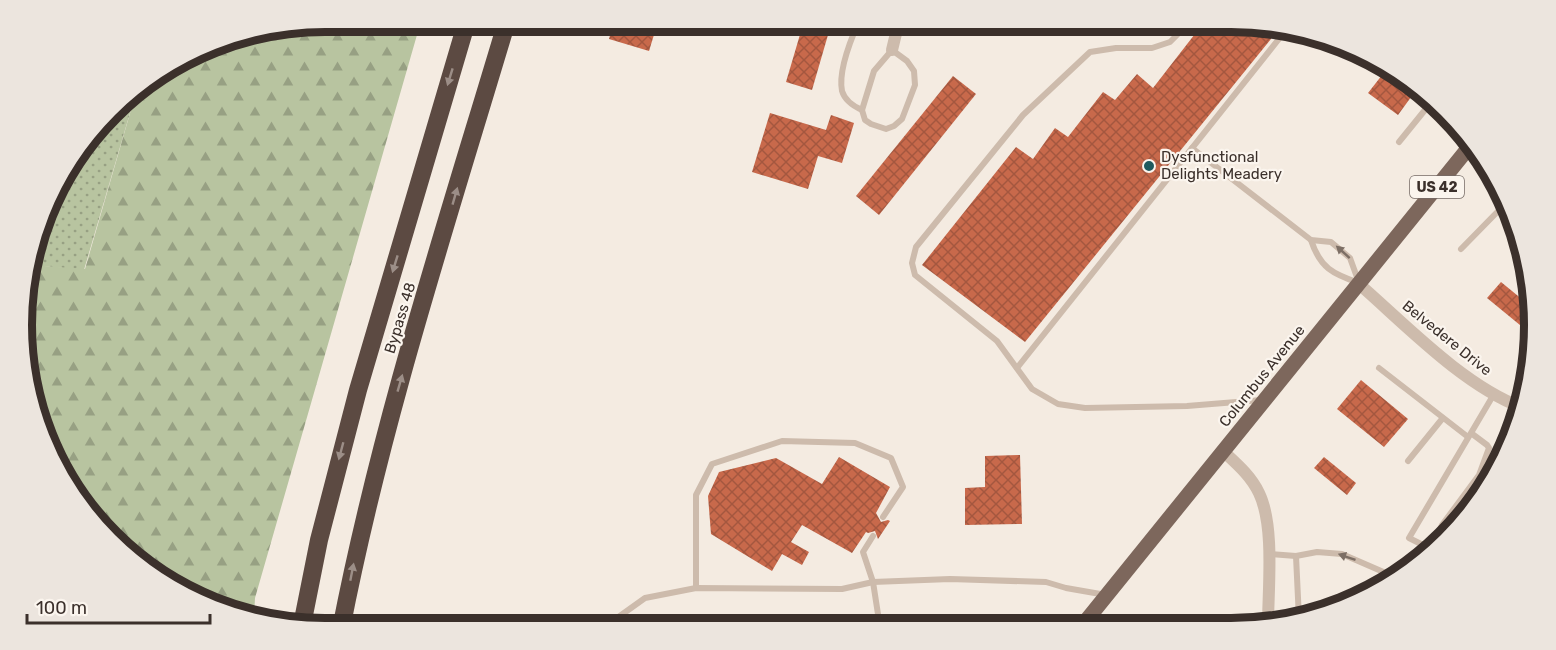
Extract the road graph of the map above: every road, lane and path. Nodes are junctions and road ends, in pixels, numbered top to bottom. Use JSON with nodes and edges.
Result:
{"nodes":[{"id":1,"x":464,"y":32,"type":"edge"},
{"id":2,"x":504,"y":32,"type":"edge"},
{"id":3,"x":855,"y":32,"type":"edge"},
{"id":4,"x":896,"y":32,"type":"edge"},
{"id":5,"x":1180,"y":32,"type":"edge"},
{"id":6,"x":1281,"y":36,"type":"edge"},
{"id":7,"x":892,"y":50,"type":"junction"},
{"id":8,"x":1428,"y":107,"type":"edge"},
{"id":9,"x":862,"y":110,"type":"junction"},
{"id":10,"x":1400,"y":142,"type":"dead end"},
{"id":11,"x":1192,"y":148,"type":"junction"},
{"id":12,"x":1467,"y":150,"type":"edge"},
{"id":13,"x":1500,"y":209,"type":"edge"},
{"id":14,"x":1311,"y":240,"type":"junction"},
{"id":15,"x":1461,"y":249,"type":"dead end"},
{"id":16,"x":1359,"y":284,"type":"junction"},
{"id":17,"x":1017,"y":368,"type":"junction"},
{"id":18,"x":1380,"y":368,"type":"dead end"},
{"id":19,"x":1494,"y":393,"type":"junction"},
{"id":20,"x":1265,"y":400,"type":"junction"},
{"id":21,"x":1513,"y":403,"type":"edge"},
{"id":22,"x":1442,"y":418,"type":"junction"},
{"id":23,"x":1469,"y":435,"type":"junction"},
{"id":24,"x":1223,"y":451,"type":"junction"},
{"id":25,"x":1408,"y":461,"type":"dead end"},
{"id":26,"x":884,"y":518,"type":"dead end"},
{"id":27,"x":1438,"y":534,"type":"edge"},
{"id":28,"x":873,"y":536,"type":"dead end"},
{"id":29,"x":1425,"y":546,"type":"edge"},
{"id":30,"x":1268,"y":554,"type":"junction"},
{"id":31,"x":1296,"y":556,"type":"junction"},
{"id":32,"x":1388,"y":573,"type":"edge"},
{"id":33,"x":873,"y":582,"type":"junction"},
{"id":34,"x":696,"y":588,"type":"junction"},
{"id":35,"x":1107,"y":595,"type":"junction"},
{"id":36,"x":1299,"y":610,"type":"edge"},
{"id":37,"x":1268,"y":616,"type":"edge"},
{"id":38,"x":304,"y":618,"type":"edge"},
{"id":39,"x":343,"y":618,"type":"edge"},
{"id":40,"x":617,"y":618,"type":"edge"},
{"id":41,"x":879,"y":618,"type":"edge"},
{"id":42,"x":1088,"y":618,"type":"edge"}],
"edges":[{"from":1,"to":38,"type":"highway","name":"Bypass 48","one_way":true},
{"from":39,"to":2,"type":"highway","name":"Bypass 48","one_way":true},
{"from":3,"to":9,"type":"lane"},
{"from":4,"to":7,"type":"street"},
{"from":5,"to":17,"type":"lane"},
{"from":6,"to":11,"type":"lane"},
{"from":7,"to":9,"type":"lane"},
{"from":7,"to":9,"type":"lane"},
{"from":8,"to":10,"type":"lane"},
{"from":11,"to":14,"type":"lane"},
{"from":11,"to":17,"type":"lane"},
{"from":12,"to":16,"type":"main road","name":"Columbus Avenue","number":"US 42"},
{"from":13,"to":15,"type":"lane"},
{"from":14,"to":16,"type":"lane"},
{"from":16,"to":14,"type":"lane","one_way":true},
{"from":16,"to":19,"type":"street","name":"Belvedere Drive"},
{"from":16,"to":20,"type":"main road","name":"Columbus Avenue","number":"US 42"},
{"from":17,"to":20,"type":"lane"},
{"from":18,"to":22,"type":"lane"},
{"from":19,"to":21,"type":"street","name":"Belvedere Drive"},
{"from":19,"to":23,"type":"lane"},
{"from":20,"to":24,"type":"main road","name":"Columbus Avenue","number":"US 42"},
{"from":22,"to":23,"type":"lane"},
{"from":22,"to":25,"type":"lane"},
{"from":23,"to":27,"type":"lane"},
{"from":23,"to":29,"type":"lane"},
{"from":24,"to":30,"type":"street"},
{"from":24,"to":35,"type":"main road","name":"Columbus Avenue","number":"US 42"},
{"from":26,"to":34,"type":"lane"},
{"from":28,"to":33,"type":"lane"},
{"from":30,"to":31,"type":"lane"},
{"from":30,"to":37,"type":"street"},
{"from":32,"to":31,"type":"lane","one_way":true},
{"from":31,"to":36,"type":"lane"},
{"from":33,"to":34,"type":"lane"},
{"from":33,"to":35,"type":"lane"},
{"from":33,"to":41,"type":"lane"},
{"from":34,"to":40,"type":"lane"},
{"from":35,"to":42,"type":"main road","name":"Columbus Avenue","number":"US 42"}]}
